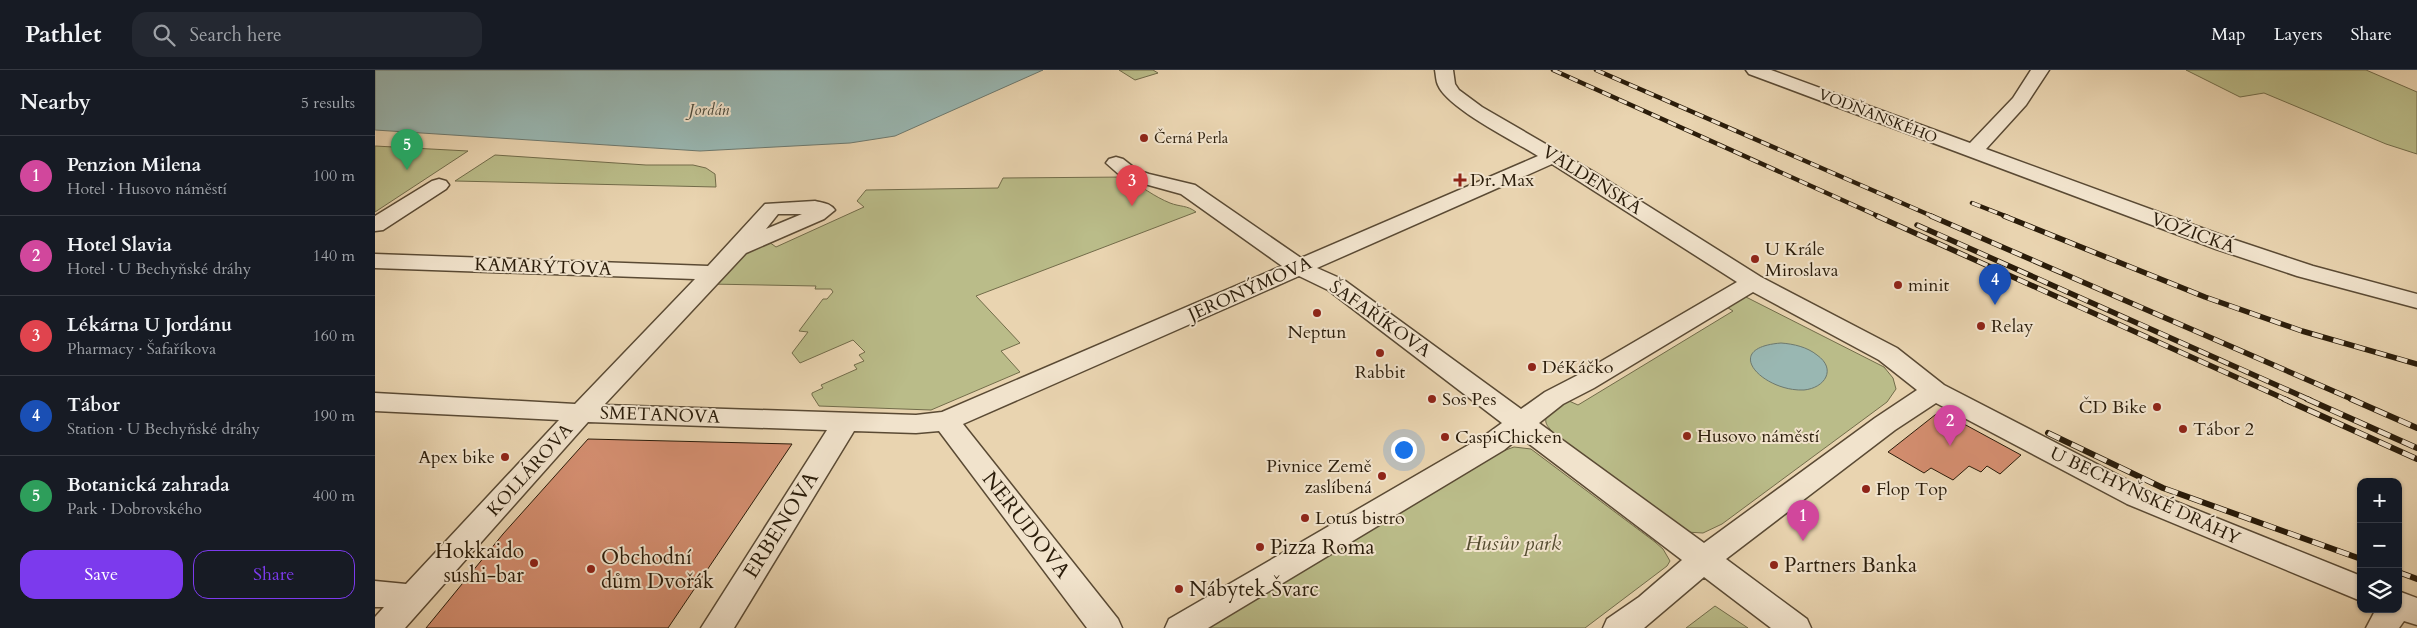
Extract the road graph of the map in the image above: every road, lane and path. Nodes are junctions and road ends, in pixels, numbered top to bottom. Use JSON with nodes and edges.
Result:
{"nodes":[{"id":1,"x":1755,"y":70,"type":"edge"},
{"id":2,"x":2040,"y":70,"type":"edge"},
{"id":3,"x":1444,"y":73,"type":"edge"},
{"id":4,"x":1973,"y":152,"type":"junction"},
{"id":5,"x":1554,"y":156,"type":"junction"},
{"id":6,"x":1116,"y":163,"type":"dead end"},
{"id":7,"x":439,"y":185,"type":"dead end"},
{"id":8,"x":375,"y":225,"type":"edge"},
{"id":9,"x":737,"y":248,"type":"dead end"},
{"id":10,"x":375,"y":262,"type":"edge"},
{"id":11,"x":1300,"y":268,"type":"junction"},
{"id":12,"x":712,"y":273,"type":"junction"},
{"id":13,"x":1753,"y":282,"type":"junction"},
{"id":14,"x":2417,"y":301,"type":"edge"},
{"id":15,"x":1935,"y":391,"type":"junction"},
{"id":16,"x":375,"y":402,"type":"edge"},
{"id":17,"x":583,"y":412,"type":"junction"},
{"id":18,"x":946,"y":421,"type":"junction"},
{"id":19,"x":1520,"y":421,"type":"junction"},
{"id":20,"x":846,"y":422,"type":"junction"},
{"id":21,"x":1703,"y":560,"type":"junction"},
{"id":22,"x":2357,"y":587,"type":"edge"},
{"id":23,"x":375,"y":594,"type":"edge"},
{"id":24,"x":414,"y":597,"type":"junction"},
{"id":25,"x":2402,"y":606,"type":"edge"},
{"id":26,"x":2417,"y":612,"type":"edge"},
{"id":27,"x":2391,"y":613,"type":"edge"},
{"id":28,"x":385,"y":628,"type":"edge"},
{"id":29,"x":717,"y":628,"type":"edge"},
{"id":30,"x":1106,"y":628,"type":"edge"},
{"id":31,"x":1181,"y":628,"type":"edge"},
{"id":32,"x":1619,"y":628,"type":"edge"},
{"id":33,"x":1795,"y":628,"type":"edge"},
{"id":34,"x":2382,"y":628,"type":"edge"}],
"edges":[{"from":1,"to":4,"type":"street","name":"VODŇANSKÉHO"},
{"from":2,"to":4,"type":"street"},
{"from":3,"to":5,"type":"street","name":"VALDENSKÁ"},
{"from":4,"to":14,"type":"street","name":"VOŽICKÁ"},
{"from":5,"to":11,"type":"street","name":"JERONÝMOVA"},
{"from":5,"to":13,"type":"street","name":"VALDENSKÁ"},
{"from":6,"to":11,"type":"street","name":"ŠAFAŘÍKOVA"},
{"from":7,"to":8,"type":"street"},
{"from":9,"to":12,"type":"street","name":"KOLLÁROVA"},
{"from":10,"to":12,"type":"street","name":"KAMARÝTOVA"},
{"from":11,"to":18,"type":"street","name":"JERONÝMOVA"},
{"from":11,"to":19,"type":"street","name":"ŠAFAŘÍKOVA"},
{"from":12,"to":17,"type":"street","name":"KOLLÁROVA"},
{"from":13,"to":15,"type":"street"},
{"from":13,"to":19,"type":"street"},
{"from":15,"to":21,"type":"street"},
{"from":15,"to":22,"type":"street","name":"U BECHYŇSKÉ DRÁHY"},
{"from":16,"to":17,"type":"street","name":"SMETANOVA"},
{"from":17,"to":20,"type":"street","name":"SMETANOVA"},
{"from":17,"to":24,"type":"street","name":"KOLLÁROVA"},
{"from":18,"to":20,"type":"street","name":"SMETANOVA"},
{"from":18,"to":30,"type":"street","name":"NERUDOVA"},
{"from":19,"to":21,"type":"street"},
{"from":19,"to":31,"type":"street"},
{"from":20,"to":29,"type":"street","name":"ERBENOVA"},
{"from":21,"to":32,"type":"street"},
{"from":21,"to":33,"type":"street"},
{"from":23,"to":24,"type":"street"},
{"from":24,"to":28,"type":"street","name":"KOLLÁROVA"},
{"from":25,"to":26,"type":"street"},
{"from":27,"to":34,"type":"street"}]}
